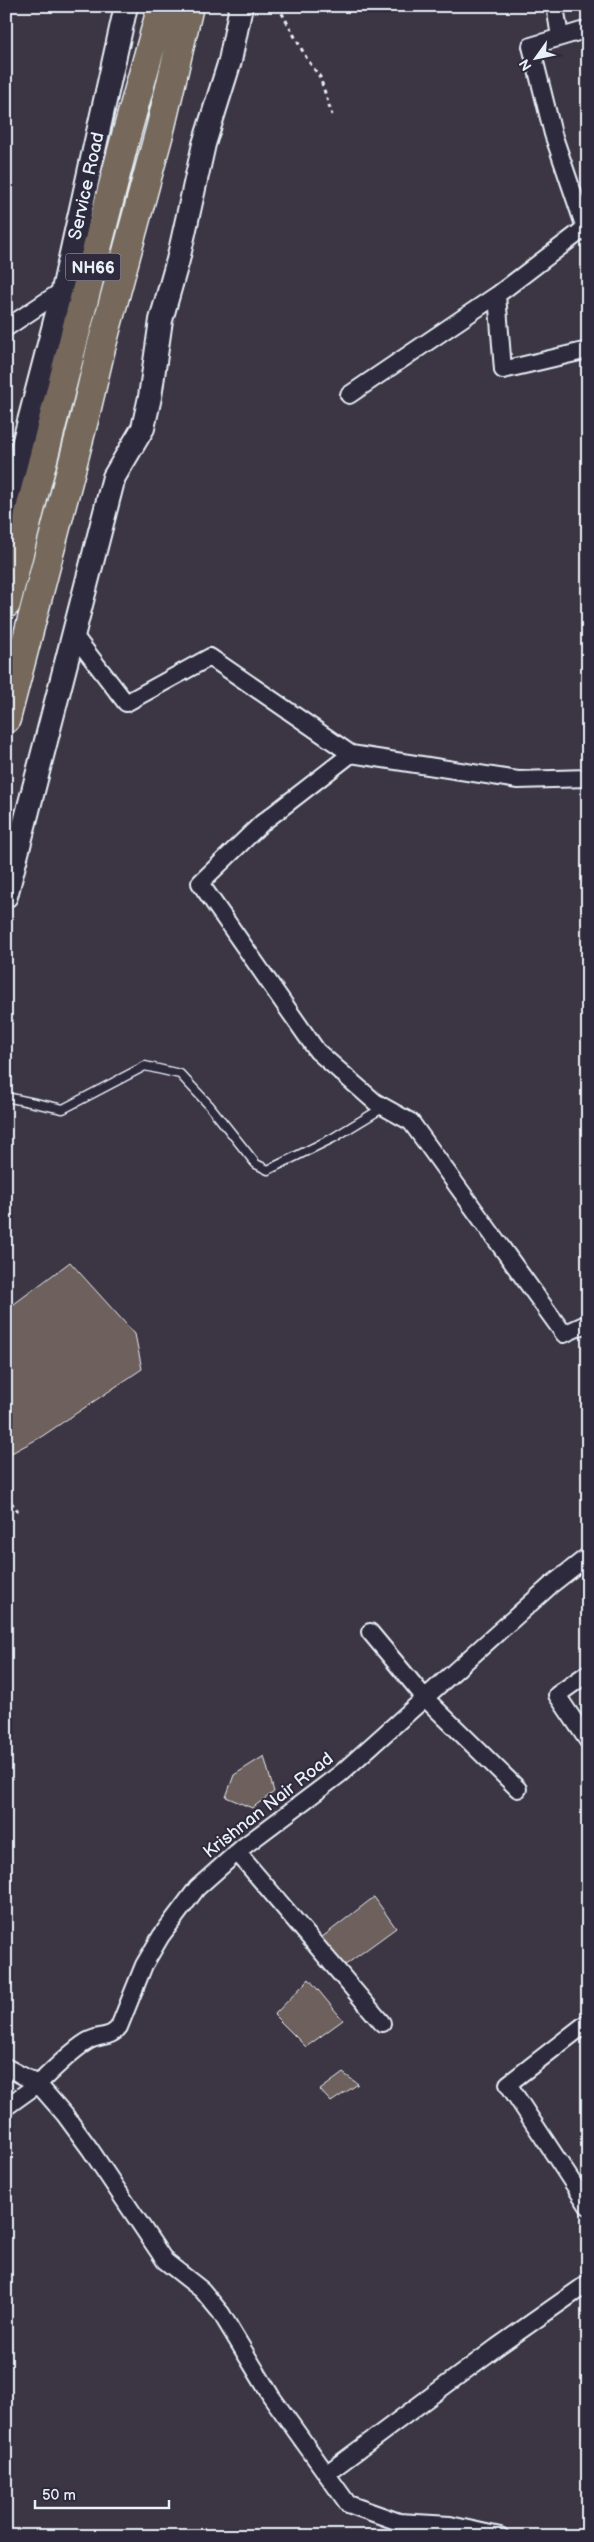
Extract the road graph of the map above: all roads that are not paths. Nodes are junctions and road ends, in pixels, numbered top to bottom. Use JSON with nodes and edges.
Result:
{"nodes":[{"id":1,"x":126,"y":6,"type":"edge"},
{"id":2,"x":162,"y":6,"type":"edge"},
{"id":3,"x":189,"y":6,"type":"edge"},
{"id":4,"x":240,"y":6,"type":"edge"},
{"id":5,"x":555,"y":6,"type":"edge"},
{"id":6,"x":588,"y":29,"type":"edge"},
{"id":7,"x":560,"y":37,"type":"junction"},
{"id":8,"x":586,"y":233,"type":"edge"},
{"id":9,"x":63,"y":290,"type":"junction"},
{"id":10,"x":497,"y":295,"type":"junction"},
{"id":11,"x":7,"y":326,"type":"edge"},
{"id":12,"x":588,"y":350,"type":"edge"},
{"id":13,"x":349,"y":395,"type":"dead end"},
{"id":14,"x":6,"y":510,"type":"edge"},
{"id":15,"x":6,"y":604,"type":"edge"},
{"id":16,"x":73,"y":634,"type":"junction"},
{"id":17,"x":6,"y":719,"type":"edge"},
{"id":18,"x":351,"y":754,"type":"junction"},
{"id":19,"x":588,"y":778,"type":"edge"},
{"id":20,"x":6,"y":896,"type":"edge"},
{"id":21,"x":6,"y":1097,"type":"edge"},
{"id":22,"x":384,"y":1107,"type":"junction"},
{"id":23,"x":588,"y":1323,"type":"edge"},
{"id":24,"x":588,"y":1556,"type":"edge"},
{"id":25,"x":370,"y":1632,"type":"dead end"},
{"id":26,"x":588,"y":1673,"type":"edge"},
{"id":27,"x":425,"y":1698,"type":"junction"},
{"id":28,"x":588,"y":1741,"type":"edge"},
{"id":29,"x":518,"y":1789,"type":"dead end"},
{"id":30,"x":237,"y":1852,"type":"junction"},
{"id":31,"x":382,"y":2022,"type":"dead end"},
{"id":32,"x":588,"y":2022,"type":"edge"},
{"id":33,"x":6,"y":2067,"type":"edge"},
{"id":34,"x":38,"y":2084,"type":"junction"},
{"id":35,"x":6,"y":2107,"type":"edge"},
{"id":36,"x":585,"y":2195,"type":"edge"},
{"id":37,"x":588,"y":2283,"type":"edge"},
{"id":38,"x":326,"y":2474,"type":"junction"},
{"id":39,"x":500,"y":2536,"type":"edge"}],
"edges":[{"from":1,"to":9,"type":"street","name":"Service Road"},
{"from":2,"to":15,"type":"highway","number":"NH66"},
{"from":3,"to":17,"type":"highway","number":"NH66"},
{"from":4,"to":16,"type":"street"},
{"from":5,"to":7,"type":"street"},
{"from":6,"to":7,"type":"street"},
{"from":7,"to":8,"type":"street"},
{"from":8,"to":10,"type":"street"},
{"from":9,"to":11,"type":"street"},
{"from":9,"to":14,"type":"street","name":"Service Road"},
{"from":10,"to":12,"type":"street"},
{"from":10,"to":13,"type":"street"},
{"from":16,"to":18,"type":"street"},
{"from":16,"to":20,"type":"street"},
{"from":18,"to":19,"type":"street"},
{"from":18,"to":22,"type":"street"},
{"from":21,"to":22,"type":"lane"},
{"from":22,"to":23,"type":"street"},
{"from":24,"to":27,"type":"street","name":"Krishnan Nair Road"},
{"from":25,"to":27,"type":"street"},
{"from":26,"to":28,"type":"street"},
{"from":27,"to":29,"type":"street"},
{"from":27,"to":30,"type":"street","name":"Krishnan Nair Road"},
{"from":30,"to":31,"type":"street"},
{"from":30,"to":34,"type":"street","name":"Krishnan Nair Road"},
{"from":32,"to":36,"type":"street"},
{"from":33,"to":34,"type":"street"},
{"from":34,"to":35,"type":"street","name":"Krishnan Nair Road"},
{"from":34,"to":38,"type":"street"},
{"from":37,"to":38,"type":"street"},
{"from":38,"to":39,"type":"street"}]}
